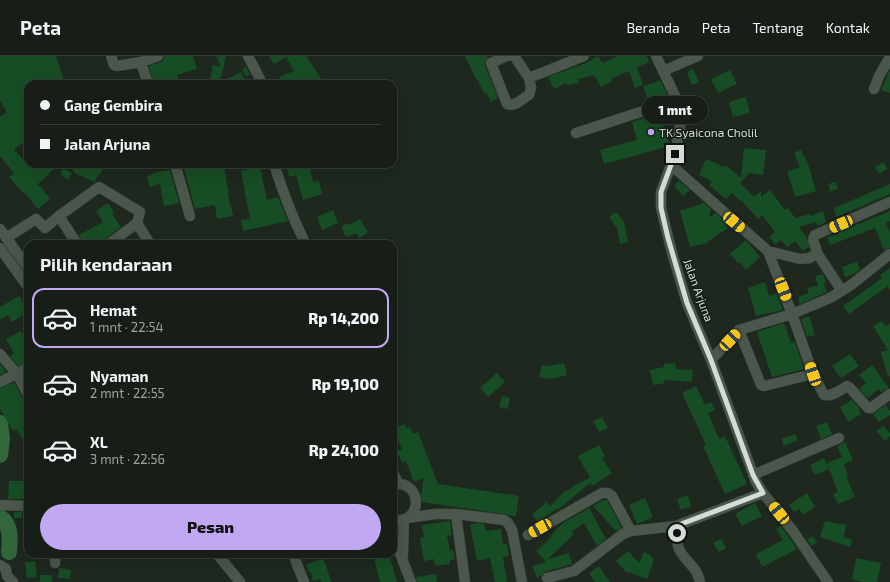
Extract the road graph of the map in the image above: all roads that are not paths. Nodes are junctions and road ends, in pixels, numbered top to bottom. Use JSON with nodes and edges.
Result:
{"nodes":[{"id":1,"x":111,"y":56,"type":"edge"},
{"id":2,"x":158,"y":56,"type":"edge"},
{"id":3,"x":248,"y":56,"type":"edge"},
{"id":4,"x":507,"y":56,"type":"edge"},
{"id":5,"x":514,"y":56,"type":"edge"},
{"id":6,"x":584,"y":56,"type":"edge"},
{"id":7,"x":656,"y":56,"type":"edge"},
{"id":8,"x":698,"y":56,"type":"edge"},
{"id":9,"x":890,"y":57,"type":"edge"},
{"id":10,"x":141,"y":62,"type":"junction"},
{"id":11,"x":663,"y":71,"type":"junction"},
{"id":12,"x":529,"y":78,"type":"junction"},
{"id":13,"x":147,"y":80,"type":"edge"},
{"id":14,"x":260,"y":80,"type":"edge"},
{"id":15,"x":874,"y":89,"type":"dead end"},
{"id":16,"x":677,"y":100,"type":"junction"},
{"id":17,"x":576,"y":133,"type":"dead end"},
{"id":18,"x":671,"y":166,"type":"junction"},
{"id":19,"x":176,"y":168,"type":"edge"},
{"id":20,"x":275,"y":168,"type":"edge"},
{"id":21,"x":890,"y":202,"type":"edge"},
{"id":22,"x":59,"y":216,"type":"junction"},
{"id":23,"x":190,"y":216,"type":"dead end"},
{"id":24,"x":137,"y":222,"type":"junction"},
{"id":25,"x":0,"y":229,"type":"edge"},
{"id":26,"x":6,"y":238,"type":"junction"},
{"id":27,"x":74,"y":240,"type":"edge"},
{"id":28,"x":114,"y":240,"type":"edge"},
{"id":29,"x":148,"y":240,"type":"edge"},
{"id":30,"x":304,"y":240,"type":"edge"},
{"id":31,"x":0,"y":248,"type":"edge"},
{"id":32,"x":768,"y":251,"type":"junction"},
{"id":33,"x":817,"y":252,"type":"junction"},
{"id":34,"x":890,"y":254,"type":"edge"},
{"id":35,"x":24,"y":263,"type":"edge"},
{"id":36,"x":24,"y":281,"type":"edge"},
{"id":37,"x":842,"y":291,"type":"junction"},
{"id":38,"x":792,"y":314,"type":"junction"},
{"id":39,"x":739,"y":330,"type":"junction"},
{"id":40,"x":0,"y":354,"type":"edge"},
{"id":41,"x":711,"y":360,"type":"junction"},
{"id":42,"x":24,"y":370,"type":"edge"},
{"id":43,"x":17,"y":374,"type":"junction"},
{"id":44,"x":813,"y":374,"type":"junction"},
{"id":45,"x":0,"y":382,"type":"edge"},
{"id":46,"x":24,"y":387,"type":"edge"},
{"id":47,"x":890,"y":394,"type":"edge"},
{"id":48,"x":840,"y":438,"type":"dead end"},
{"id":49,"x":753,"y":475,"type":"junction"},
{"id":50,"x":397,"y":484,"type":"edge"},
{"id":51,"x":763,"y":493,"type":"junction"},
{"id":52,"x":416,"y":502,"type":"junction"},
{"id":53,"x":0,"y":505,"type":"edge"},
{"id":54,"x":24,"y":506,"type":"edge"},
{"id":55,"x":435,"y":514,"type":"junction"},
{"id":56,"x":456,"y":514,"type":"junction"},
{"id":57,"x":406,"y":519,"type":"junction"},
{"id":58,"x":397,"y":520,"type":"edge"},
{"id":59,"x":676,"y":526,"type":"junction"},
{"id":60,"x":631,"y":530,"type":"junction"},
{"id":61,"x":528,"y":534,"type":"dead end"},
{"id":62,"x":397,"y":545,"type":"edge"},
{"id":63,"x":220,"y":558,"type":"edge"},
{"id":64,"x":295,"y":558,"type":"edge"},
{"id":65,"x":403,"y":559,"type":"junction"},
{"id":66,"x":0,"y":565,"type":"edge"},
{"id":67,"x":546,"y":578,"type":"dead end"},
{"id":68,"x":13,"y":582,"type":"edge"},
{"id":69,"x":240,"y":582,"type":"edge"},
{"id":70,"x":304,"y":582,"type":"edge"},
{"id":71,"x":411,"y":582,"type":"edge"},
{"id":72,"x":465,"y":582,"type":"edge"},
{"id":73,"x":522,"y":582,"type":"edge"},
{"id":74,"x":700,"y":582,"type":"edge"},
{"id":75,"x":828,"y":582,"type":"edge"}],
"edges":[{"from":1,"to":10,"type":"street"},
{"from":2,"to":10,"type":"street"},
{"from":3,"to":14,"type":"street"},
{"from":4,"to":12,"type":"street"},
{"from":5,"to":12,"type":"street"},
{"from":6,"to":12,"type":"street"},
{"from":7,"to":11,"type":"street","name":"Jalan Arjuna"},
{"from":8,"to":11,"type":"street"},
{"from":9,"to":15,"type":"street"},
{"from":10,"to":13,"type":"street"},
{"from":11,"to":16,"type":"street","name":"Jalan Arjuna"},
{"from":16,"to":17,"type":"street"},
{"from":16,"to":18,"type":"street","name":"Jalan Arjuna"},
{"from":18,"to":32,"type":"street"},
{"from":18,"to":41,"type":"street","name":"Jalan Arjuna"},
{"from":19,"to":23,"type":"street"},
{"from":20,"to":30,"type":"street"},
{"from":21,"to":33,"type":"street"},
{"from":22,"to":24,"type":"street"},
{"from":22,"to":26,"type":"street"},
{"from":22,"to":27,"type":"street"},
{"from":24,"to":28,"type":"street"},
{"from":24,"to":29,"type":"street"},
{"from":25,"to":26,"type":"street"},
{"from":26,"to":35,"type":"street"},
{"from":31,"to":36,"type":"street"},
{"from":32,"to":33,"type":"street"},
{"from":32,"to":38,"type":"street"},
{"from":33,"to":37,"type":"street"},
{"from":34,"to":37,"type":"street"},
{"from":37,"to":38,"type":"street"},
{"from":38,"to":39,"type":"street"},
{"from":38,"to":44,"type":"street"},
{"from":39,"to":41,"type":"street"},
{"from":39,"to":44,"type":"street"},
{"from":40,"to":43,"type":"street"},
{"from":41,"to":49,"type":"street","name":"Jalan Arjuna"},
{"from":42,"to":43,"type":"street"},
{"from":43,"to":45,"type":"street"},
{"from":43,"to":46,"type":"street"},
{"from":44,"to":47,"type":"street"},
{"from":48,"to":49,"type":"street"},
{"from":49,"to":51,"type":"street","name":"Jalan Arjuna"},
{"from":50,"to":52,"type":"street"},
{"from":51,"to":59,"type":"street"},
{"from":51,"to":75,"type":"street","name":"Jalan Arjuna"},
{"from":52,"to":55,"type":"street"},
{"from":52,"to":57,"type":"street"},
{"from":53,"to":54,"type":"street"},
{"from":55,"to":56,"type":"street"},
{"from":55,"to":57,"type":"street"},
{"from":56,"to":72,"type":"street"},
{"from":56,"to":73,"type":"street"},
{"from":57,"to":58,"type":"street"},
{"from":57,"to":65,"type":"street"},
{"from":59,"to":60,"type":"street"},
{"from":59,"to":74,"type":"street"},
{"from":60,"to":61,"type":"street"},
{"from":60,"to":67,"type":"street"},
{"from":62,"to":65,"type":"street"},
{"from":63,"to":69,"type":"street"},
{"from":64,"to":70,"type":"street"},
{"from":65,"to":71,"type":"street"},
{"from":66,"to":68,"type":"street"}]}
